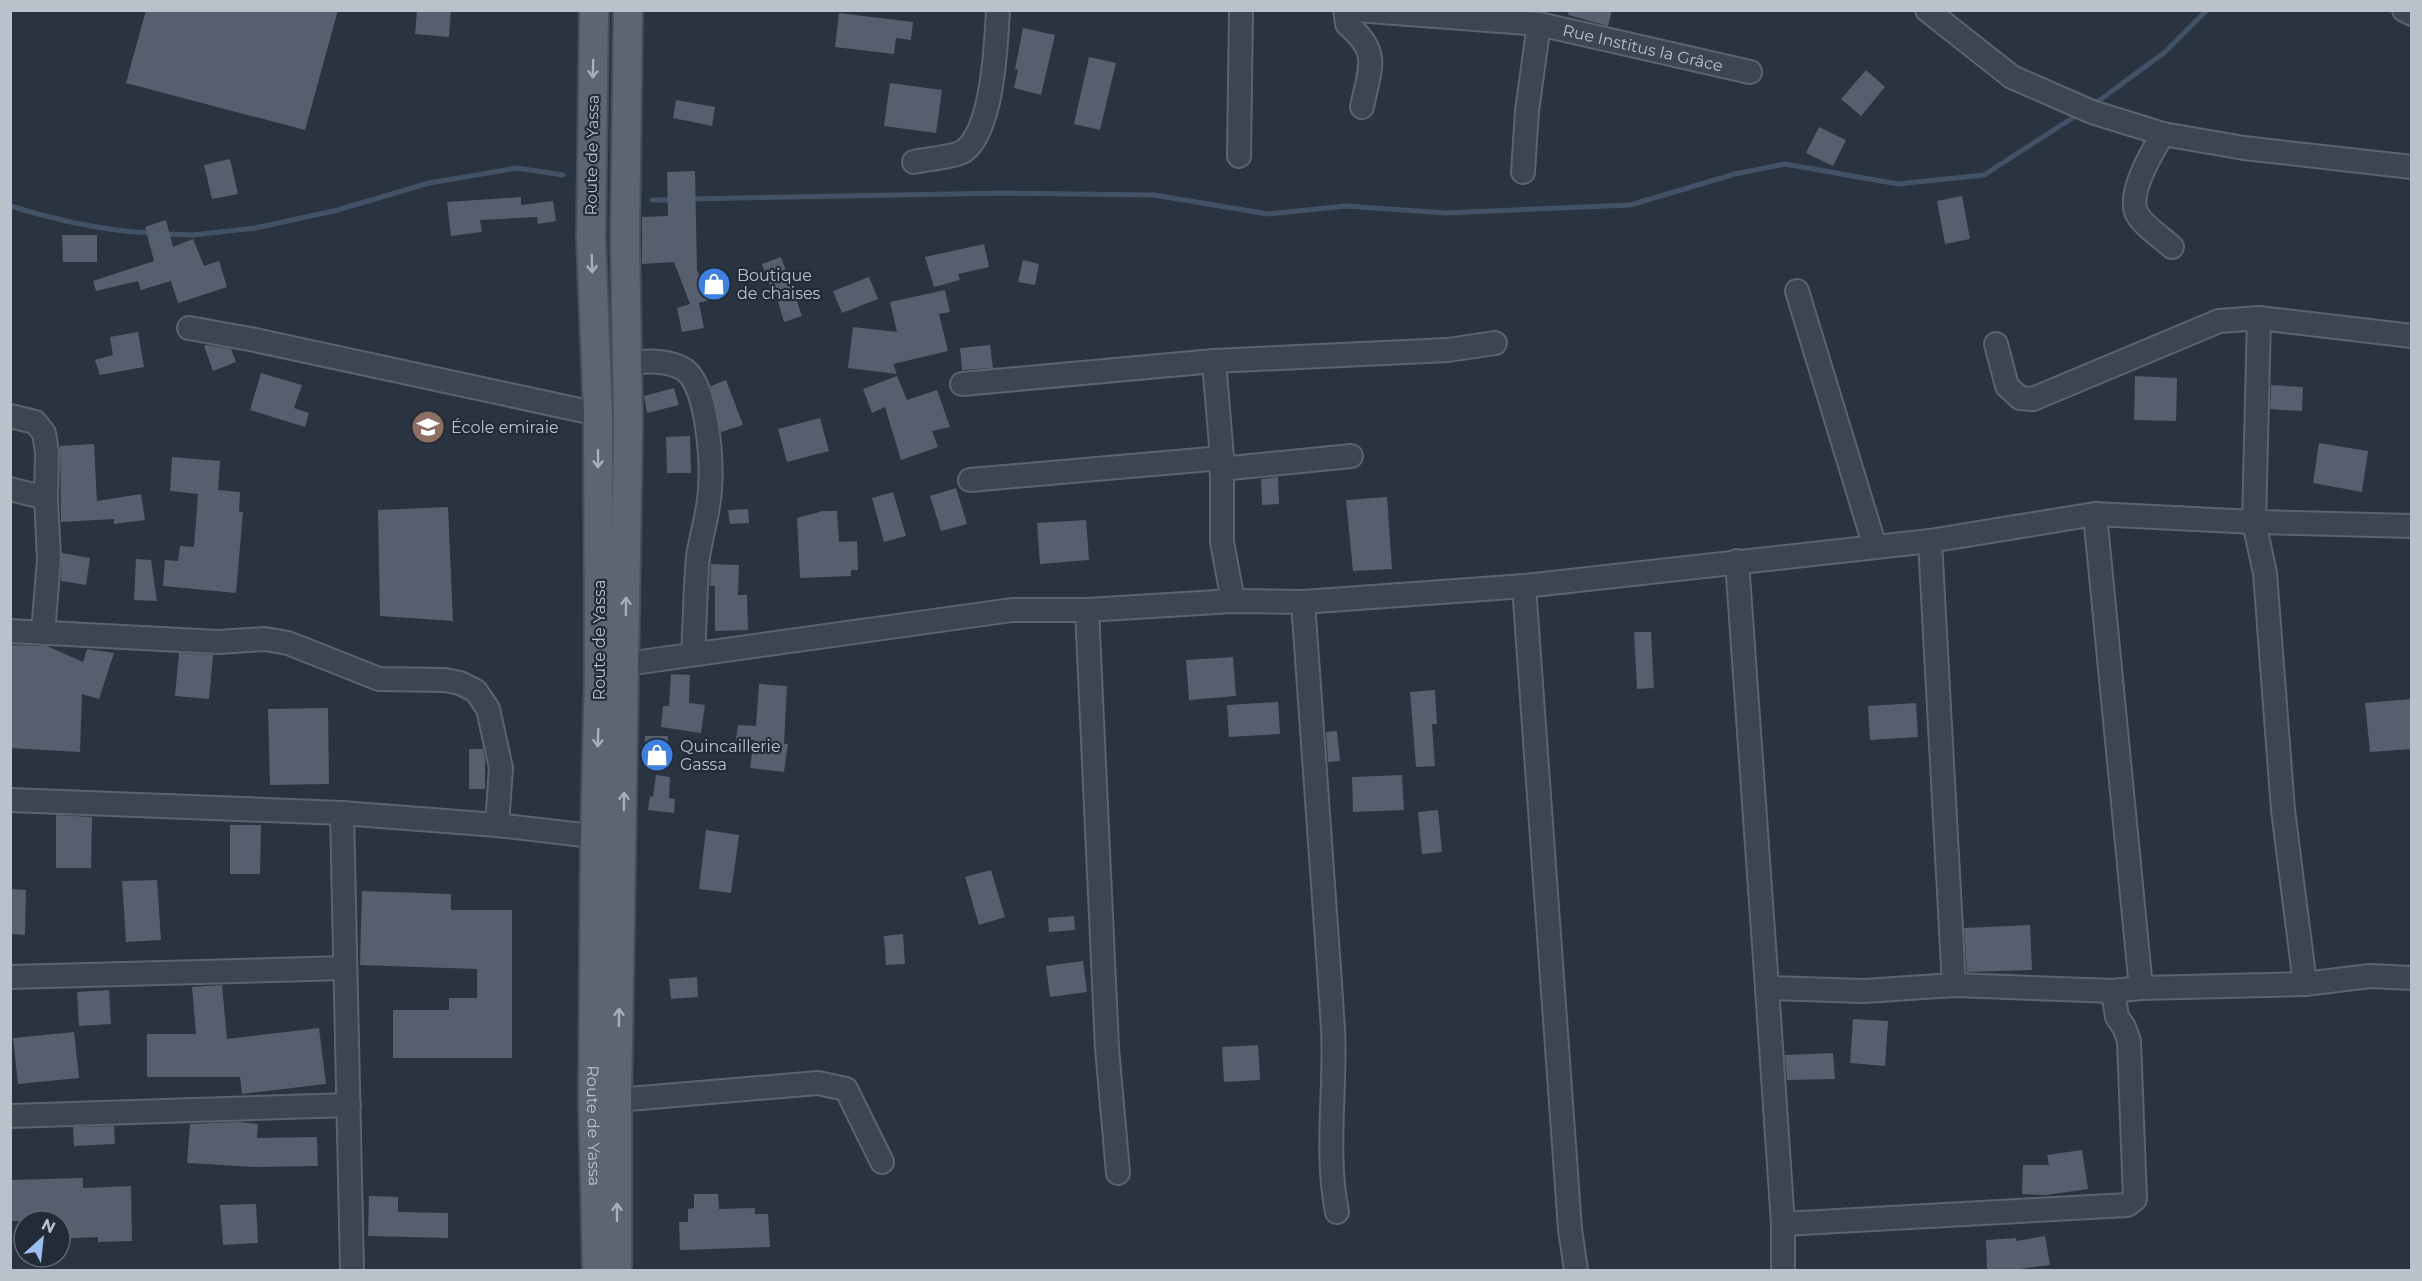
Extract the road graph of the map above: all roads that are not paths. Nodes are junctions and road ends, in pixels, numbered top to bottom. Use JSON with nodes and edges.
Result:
{"nodes":[{"id":1,"x":594,"y":10,"type":"edge"},
{"id":2,"x":628,"y":10,"type":"edge"},
{"id":3,"x":998,"y":10,"type":"edge"},
{"id":4,"x":1241,"y":10,"type":"edge"},
{"id":5,"x":1345,"y":10,"type":"edge"},
{"id":6,"x":1356,"y":10,"type":"edge"},
{"id":7,"x":1927,"y":10,"type":"edge"},
{"id":8,"x":2404,"y":10,"type":"edge"},
{"id":9,"x":2412,"y":14,"type":"edge"},
{"id":10,"x":1539,"y":24,"type":"junction"},
{"id":11,"x":1750,"y":72,"type":"dead end"},
{"id":12,"x":1362,"y":107,"type":"dead end"},
{"id":13,"x":2163,"y":134,"type":"junction"},
{"id":14,"x":1239,"y":156,"type":"dead end"},
{"id":15,"x":914,"y":162,"type":"dead end"},
{"id":16,"x":2412,"y":167,"type":"edge"},
{"id":17,"x":1523,"y":172,"type":"dead end"},
{"id":18,"x":2172,"y":247,"type":"dead end"},
{"id":19,"x":1797,"y":291,"type":"dead end"},
{"id":20,"x":2259,"y":318,"type":"junction"},
{"id":21,"x":189,"y":328,"type":"dead end"},
{"id":22,"x":2412,"y":336,"type":"edge"},
{"id":23,"x":1495,"y":343,"type":"dead end"},
{"id":24,"x":1996,"y":344,"type":"dead end"},
{"id":25,"x":1214,"y":362,"type":"junction"},
{"id":26,"x":627,"y":364,"type":"junction"},
{"id":27,"x":962,"y":384,"type":"dead end"},
{"id":28,"x":598,"y":414,"type":"junction"},
{"id":29,"x":10,"y":416,"type":"edge"},
{"id":30,"x":1351,"y":456,"type":"dead end"},
{"id":31,"x":1221,"y":464,"type":"junction"},
{"id":32,"x":970,"y":480,"type":"dead end"},
{"id":33,"x":10,"y":489,"type":"edge"},
{"id":34,"x":46,"y":498,"type":"junction"},
{"id":35,"x":2095,"y":514,"type":"junction"},
{"id":36,"x":2254,"y":522,"type":"junction"},
{"id":37,"x":2412,"y":526,"type":"edge"},
{"id":38,"x":1930,"y":541,"type":"junction"},
{"id":39,"x":1875,"y":547,"type":"junction"},
{"id":40,"x":1737,"y":561,"type":"junction"},
{"id":41,"x":1524,"y":586,"type":"junction"},
{"id":42,"x":1233,"y":600,"type":"junction"},
{"id":43,"x":1303,"y":602,"type":"junction"},
{"id":44,"x":1088,"y":610,"type":"junction"},
{"id":45,"x":10,"y":631,"type":"edge"},
{"id":46,"x":43,"y":633,"type":"junction"},
{"id":47,"x":693,"y":654,"type":"junction"},
{"id":48,"x":626,"y":664,"type":"junction"},
{"id":49,"x":10,"y":800,"type":"edge"},
{"id":50,"x":342,"y":813,"type":"junction"},
{"id":51,"x":497,"y":825,"type":"junction"},
{"id":52,"x":595,"y":838,"type":"junction"},
{"id":53,"x":623,"y":838,"type":"junction"},
{"id":54,"x":345,"y":968,"type":"junction"},
{"id":55,"x":10,"y":977,"type":"edge"},
{"id":56,"x":2412,"y":978,"type":"edge"},
{"id":57,"x":2305,"y":984,"type":"junction"},
{"id":58,"x":1954,"y":985,"type":"junction"},
{"id":59,"x":1767,"y":988,"type":"junction"},
{"id":60,"x":2141,"y":988,"type":"junction"},
{"id":61,"x":2113,"y":991,"type":"junction"},
{"id":62,"x":617,"y":1100,"type":"junction"},
{"id":63,"x":349,"y":1106,"type":"junction"},
{"id":64,"x":10,"y":1116,"type":"edge"},
{"id":65,"x":882,"y":1162,"type":"dead end"},
{"id":66,"x":1118,"y":1173,"type":"dead end"},
{"id":67,"x":1337,"y":1212,"type":"dead end"},
{"id":68,"x":1783,"y":1224,"type":"junction"},
{"id":69,"x":352,"y":1270,"type":"edge"},
{"id":70,"x":597,"y":1270,"type":"edge"},
{"id":71,"x":617,"y":1270,"type":"edge"},
{"id":72,"x":1576,"y":1270,"type":"edge"},
{"id":73,"x":1783,"y":1270,"type":"edge"}],
"edges":[{"from":1,"to":28,"type":"main road","name":"Route de Yassa","one_way":true},
{"from":2,"to":26,"type":"main road","name":"Route de Yassa"},
{"from":3,"to":15,"type":"street"},
{"from":4,"to":14,"type":"street"},
{"from":5,"to":12,"type":"street"},
{"from":6,"to":10,"type":"street","name":"Rue Institus la Grâce"},
{"from":7,"to":13,"type":"street"},
{"from":8,"to":9,"type":"street"},
{"from":10,"to":11,"type":"street","name":"Rue Institus la Grâce"},
{"from":10,"to":17,"type":"street"},
{"from":13,"to":16,"type":"street"},
{"from":13,"to":18,"type":"street"},
{"from":19,"to":39,"type":"street"},
{"from":20,"to":22,"type":"street"},
{"from":20,"to":24,"type":"street"},
{"from":20,"to":36,"type":"street"},
{"from":21,"to":28,"type":"street"},
{"from":23,"to":25,"type":"street"},
{"from":25,"to":27,"type":"street"},
{"from":25,"to":31,"type":"street"},
{"from":26,"to":47,"type":"street"},
{"from":48,"to":26,"type":"main road","name":"Route de Yassa","one_way":true},
{"from":28,"to":52,"type":"main road","name":"Route de Yassa","one_way":true},
{"from":29,"to":34,"type":"street"},
{"from":30,"to":31,"type":"street"},
{"from":31,"to":32,"type":"street"},
{"from":31,"to":42,"type":"street"},
{"from":33,"to":34,"type":"street"},
{"from":34,"to":46,"type":"street"},
{"from":35,"to":36,"type":"street"},
{"from":35,"to":38,"type":"street"},
{"from":35,"to":60,"type":"street"},
{"from":36,"to":37,"type":"street"},
{"from":36,"to":57,"type":"street"},
{"from":38,"to":39,"type":"street"},
{"from":38,"to":58,"type":"street"},
{"from":39,"to":40,"type":"street"},
{"from":40,"to":41,"type":"street"},
{"from":40,"to":59,"type":"street"},
{"from":41,"to":43,"type":"street"},
{"from":41,"to":72,"type":"street"},
{"from":42,"to":43,"type":"street"},
{"from":42,"to":44,"type":"street"},
{"from":43,"to":67,"type":"street"},
{"from":44,"to":47,"type":"street"},
{"from":44,"to":66,"type":"street"},
{"from":45,"to":46,"type":"street"},
{"from":46,"to":51,"type":"street"},
{"from":47,"to":48,"type":"street"},
{"from":53,"to":48,"type":"main road","name":"Route de Yassa","one_way":true},
{"from":49,"to":50,"type":"street"},
{"from":50,"to":51,"type":"street"},
{"from":50,"to":54,"type":"street"},
{"from":51,"to":52,"type":"street"},
{"from":52,"to":53,"type":"street"},
{"from":52,"to":70,"type":"main road","name":"Route de Yassa"},
{"from":62,"to":53,"type":"main road","name":"Route de Yassa","one_way":true},
{"from":54,"to":55,"type":"street"},
{"from":54,"to":63,"type":"street"},
{"from":56,"to":57,"type":"street"},
{"from":57,"to":60,"type":"street"},
{"from":58,"to":59,"type":"street"},
{"from":58,"to":61,"type":"street"},
{"from":59,"to":68,"type":"street"},
{"from":60,"to":61,"type":"street"},
{"from":61,"to":68,"type":"street"},
{"from":62,"to":65,"type":"street"},
{"from":71,"to":62,"type":"main road","name":"Route de Yassa","one_way":true},
{"from":63,"to":64,"type":"street"},
{"from":63,"to":69,"type":"street"},
{"from":68,"to":73,"type":"street"}]}
